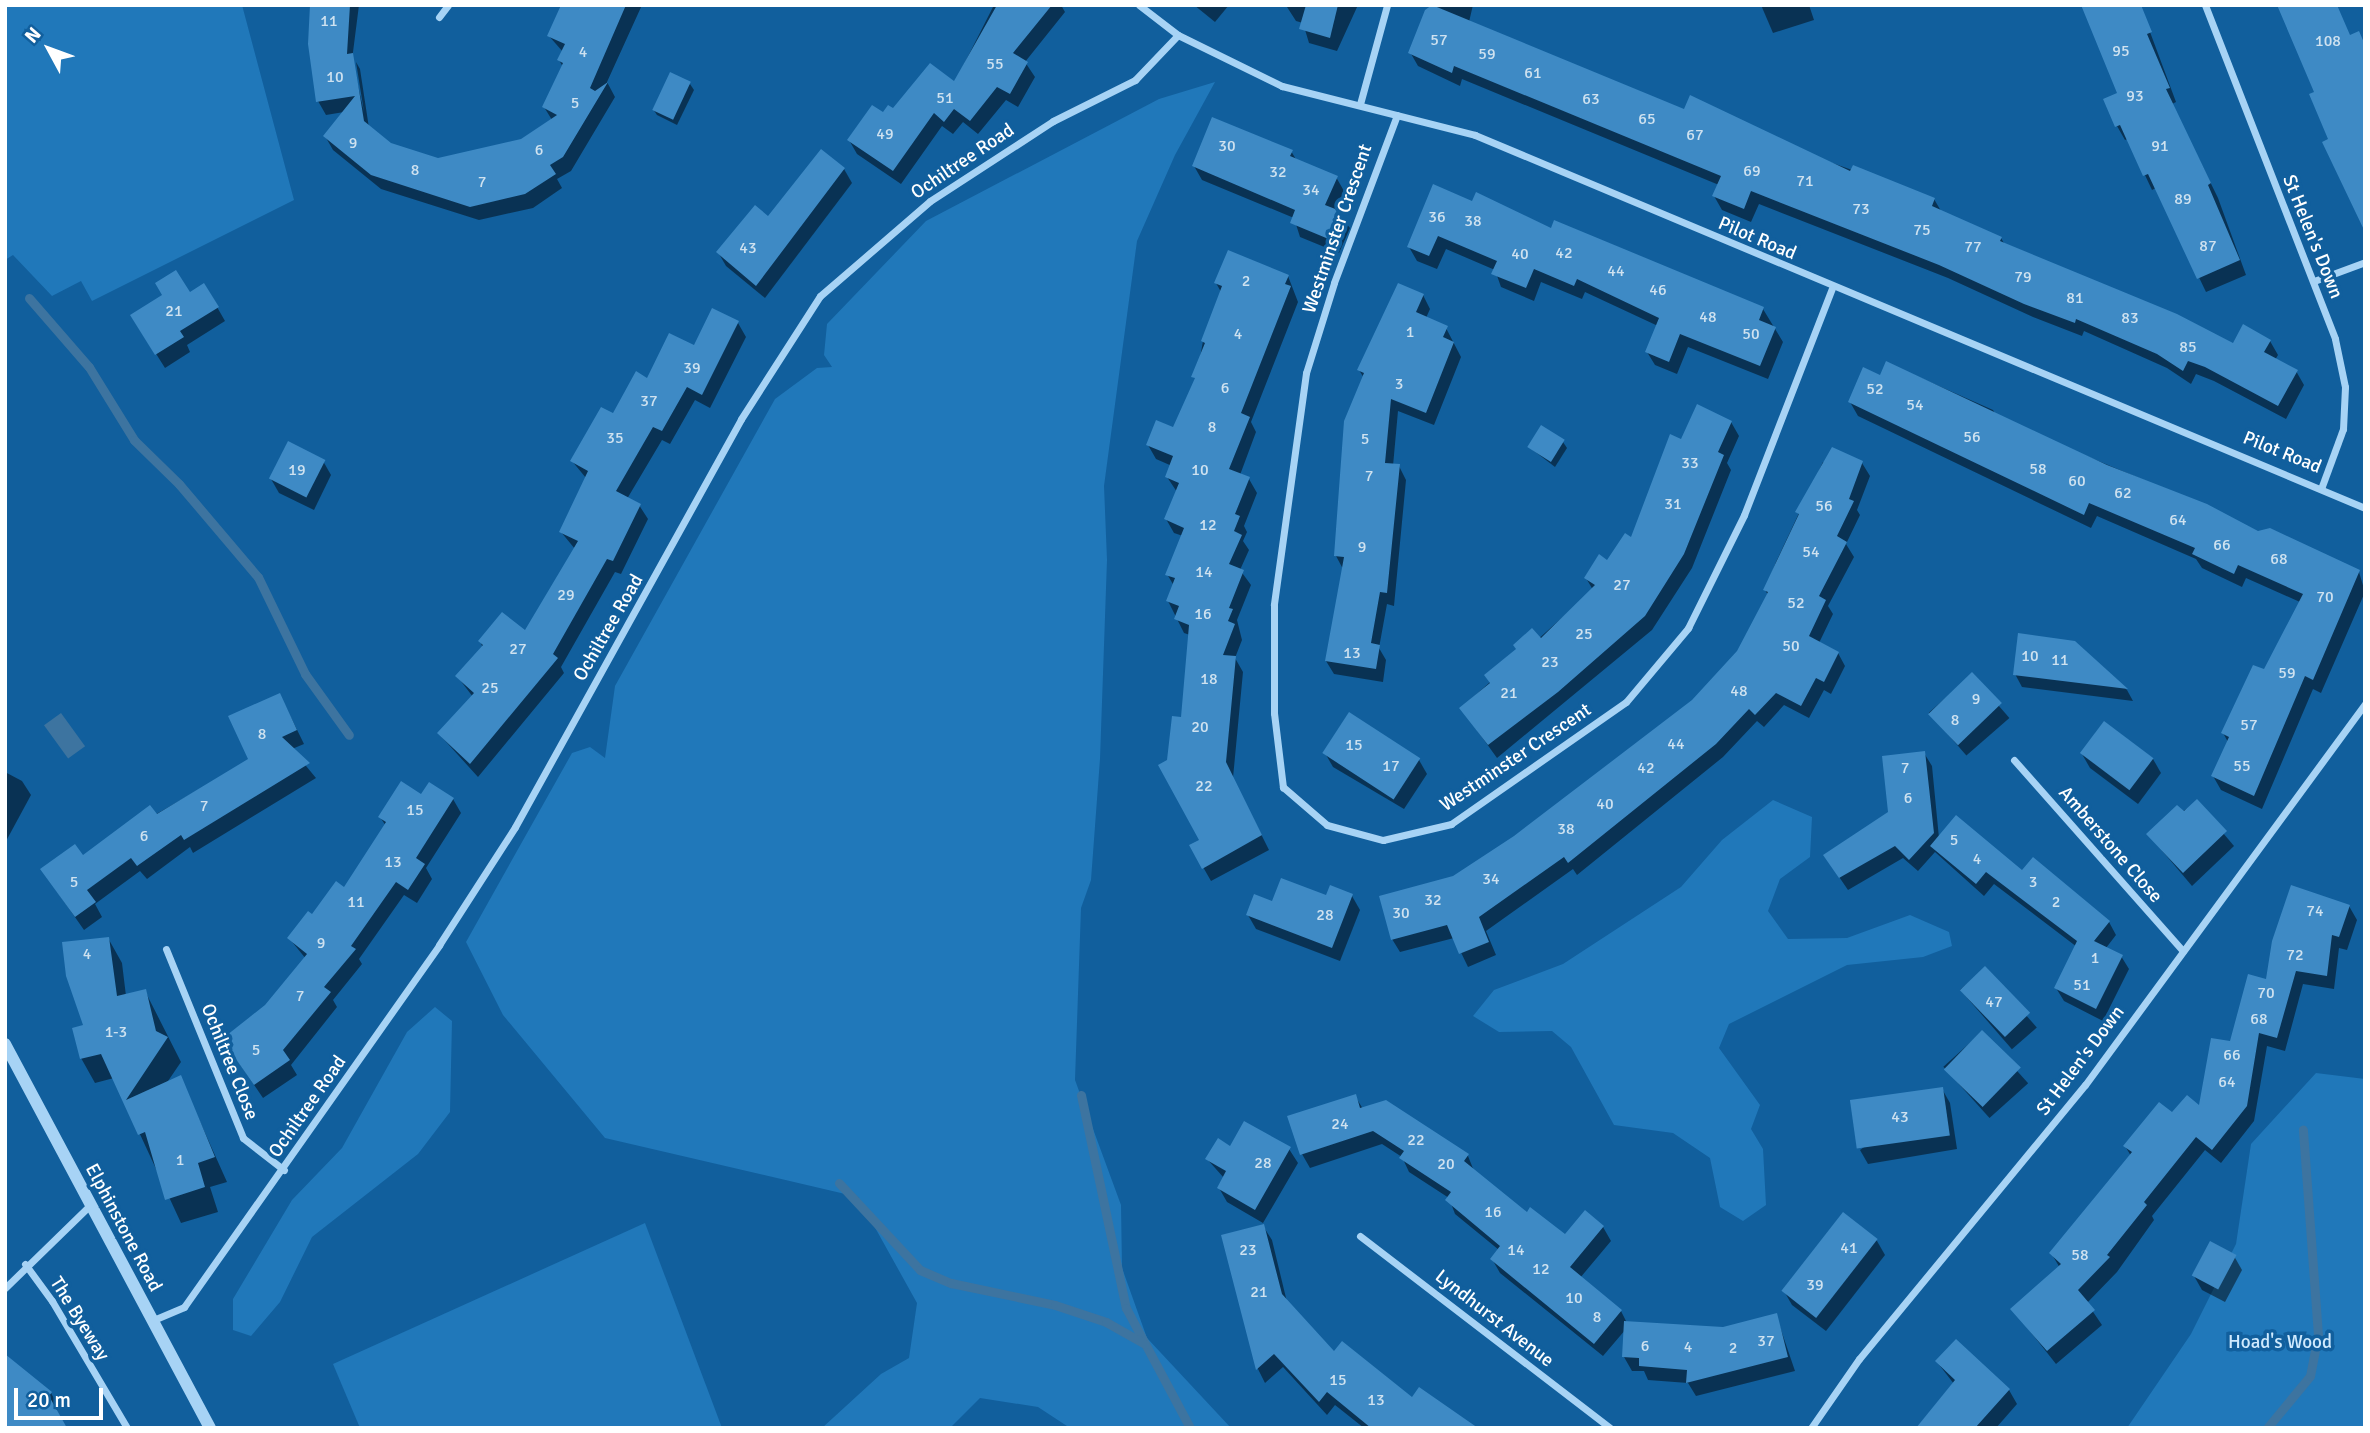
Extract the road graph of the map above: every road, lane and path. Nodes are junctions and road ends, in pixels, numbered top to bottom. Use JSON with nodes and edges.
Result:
{"nodes":[{"id":1,"x":448,"y":5,"type":"edge"},
{"id":2,"x":1139,"y":5,"type":"edge"},
{"id":3,"x":1387,"y":5,"type":"edge"},
{"id":4,"x":2205,"y":5,"type":"edge"},
{"id":5,"x":439,"y":18,"type":"dead end"},
{"id":6,"x":1178,"y":36,"type":"junction"},
{"id":7,"x":1360,"y":104,"type":"junction"},
{"id":8,"x":1397,"y":115,"type":"junction"},
{"id":9,"x":2365,"y":262,"type":"edge"},
{"id":10,"x":2314,"y":281,"type":"junction"},
{"id":11,"x":1832,"y":288,"type":"junction"},
{"id":12,"x":2322,"y":486,"type":"junction"},
{"id":13,"x":2365,"y":508,"type":"edge"},
{"id":14,"x":2365,"y":704,"type":"edge"},
{"id":15,"x":2014,"y":760,"type":"dead end"},
{"id":16,"x":166,"y":949,"type":"dead end"},
{"id":17,"x":2183,"y":951,"type":"junction"},
{"id":18,"x":5,"y":1044,"type":"edge"},
{"id":19,"x":284,"y":1170,"type":"junction"},
{"id":20,"x":90,"y":1205,"type":"junction"},
{"id":21,"x":1360,"y":1236,"type":"dead end"},
{"id":22,"x":25,"y":1264,"type":"junction"},
{"id":23,"x":5,"y":1288,"type":"edge"},
{"id":24,"x":151,"y":1321,"type":"junction"},
{"id":25,"x":127,"y":1428,"type":"edge"},
{"id":26,"x":210,"y":1428,"type":"edge"},
{"id":27,"x":1610,"y":1428,"type":"edge"},
{"id":28,"x":1811,"y":1428,"type":"edge"}],
"edges":[{"from":1,"to":5,"type":"street"},
{"from":2,"to":6,"type":"street","name":"Pilot Road"},
{"from":3,"to":7,"type":"street"},
{"from":4,"to":10,"type":"street","name":"St Helen's Down"},
{"from":6,"to":7,"type":"street","name":"Pilot Road"},
{"from":6,"to":19,"type":"street","name":"Ochiltree Road"},
{"from":7,"to":8,"type":"street","name":"Pilot Road"},
{"from":8,"to":11,"type":"street","name":"Pilot Road"},
{"from":8,"to":11,"type":"street","name":"Westminster Crescent"},
{"from":9,"to":10,"type":"street"},
{"from":10,"to":12,"type":"street","name":"St Helen's Down"},
{"from":11,"to":12,"type":"street","name":"Pilot Road"},
{"from":12,"to":13,"type":"street","name":"Pilot Road"},
{"from":14,"to":17,"type":"street","name":"St Helen's Down"},
{"from":15,"to":17,"type":"street","name":"Amberstone Close"},
{"from":16,"to":19,"type":"street","name":"Ochiltree Close"},
{"from":17,"to":28,"type":"street","name":"St Helen's Down"},
{"from":18,"to":20,"type":"street","name":"Elphinstone Road"},
{"from":19,"to":24,"type":"street","name":"Ochiltree Road"},
{"from":20,"to":22,"type":"street"},
{"from":20,"to":24,"type":"street","name":"Elphinstone Road"},
{"from":21,"to":27,"type":"street","name":"Lyndhurst Avenue"},
{"from":22,"to":23,"type":"street"},
{"from":22,"to":25,"type":"street","name":"The Byeway"},
{"from":24,"to":26,"type":"street","name":"Elphinstone Road"}]}
